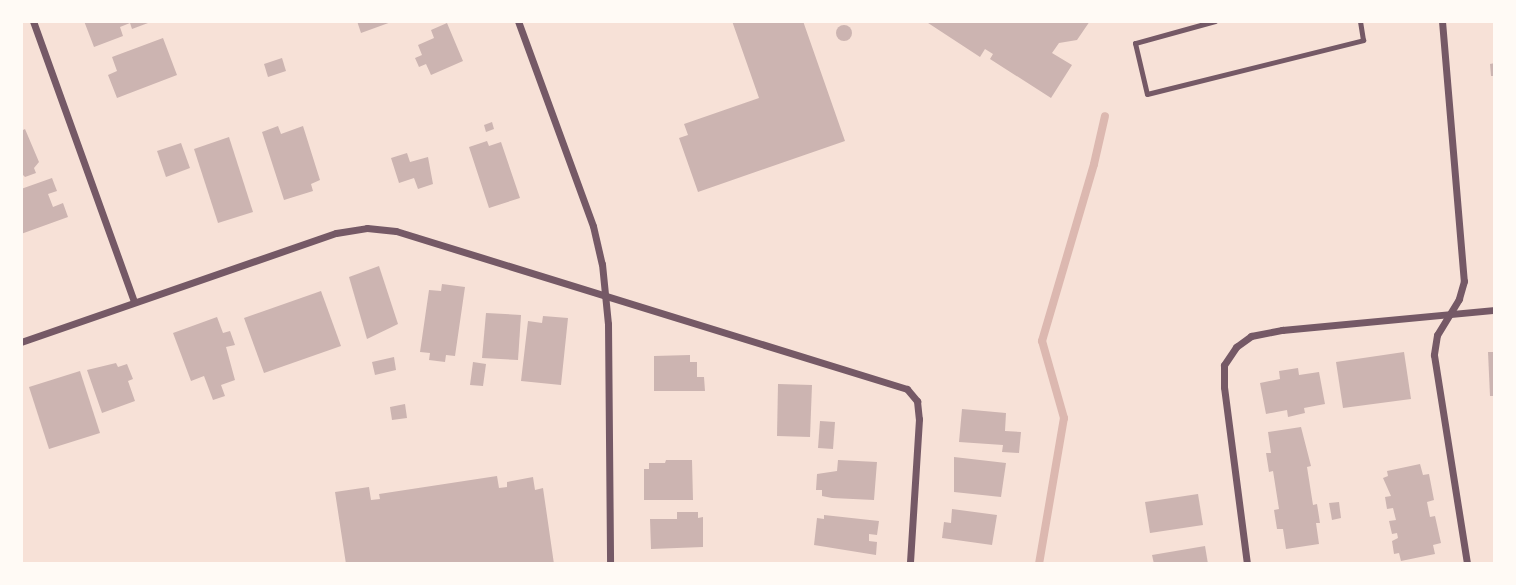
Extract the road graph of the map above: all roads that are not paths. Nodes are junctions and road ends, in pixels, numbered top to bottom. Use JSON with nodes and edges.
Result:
{"nodes":[{"id":1,"x":33,"y":21,"type":"edge"},
{"id":2,"x":518,"y":21,"type":"edge"},
{"id":3,"x":1215,"y":21,"type":"edge"},
{"id":4,"x":1360,"y":21,"type":"edge"},
{"id":5,"x":1442,"y":21,"type":"edge"},
{"id":6,"x":606,"y":294,"type":"junction"},
{"id":7,"x":134,"y":301,"type":"junction"},
{"id":8,"x":1495,"y":310,"type":"edge"},
{"id":9,"x":1449,"y":314,"type":"junction"},
{"id":10,"x":21,"y":342,"type":"edge"},
{"id":11,"x":610,"y":564,"type":"edge"},
{"id":12,"x":910,"y":564,"type":"edge"},
{"id":13,"x":1247,"y":564,"type":"edge"},
{"id":14,"x":1467,"y":564,"type":"edge"}],
"edges":[{"from":1,"to":7,"type":"street"},
{"from":2,"to":6,"type":"street"},
{"from":3,"to":4,"type":"lane"},
{"from":5,"to":9,"type":"street"},
{"from":6,"to":7,"type":"street"},
{"from":6,"to":11,"type":"street"},
{"from":6,"to":12,"type":"street"},
{"from":7,"to":10,"type":"street"},
{"from":8,"to":9,"type":"street"},
{"from":9,"to":13,"type":"street"},
{"from":9,"to":14,"type":"street"}]}
